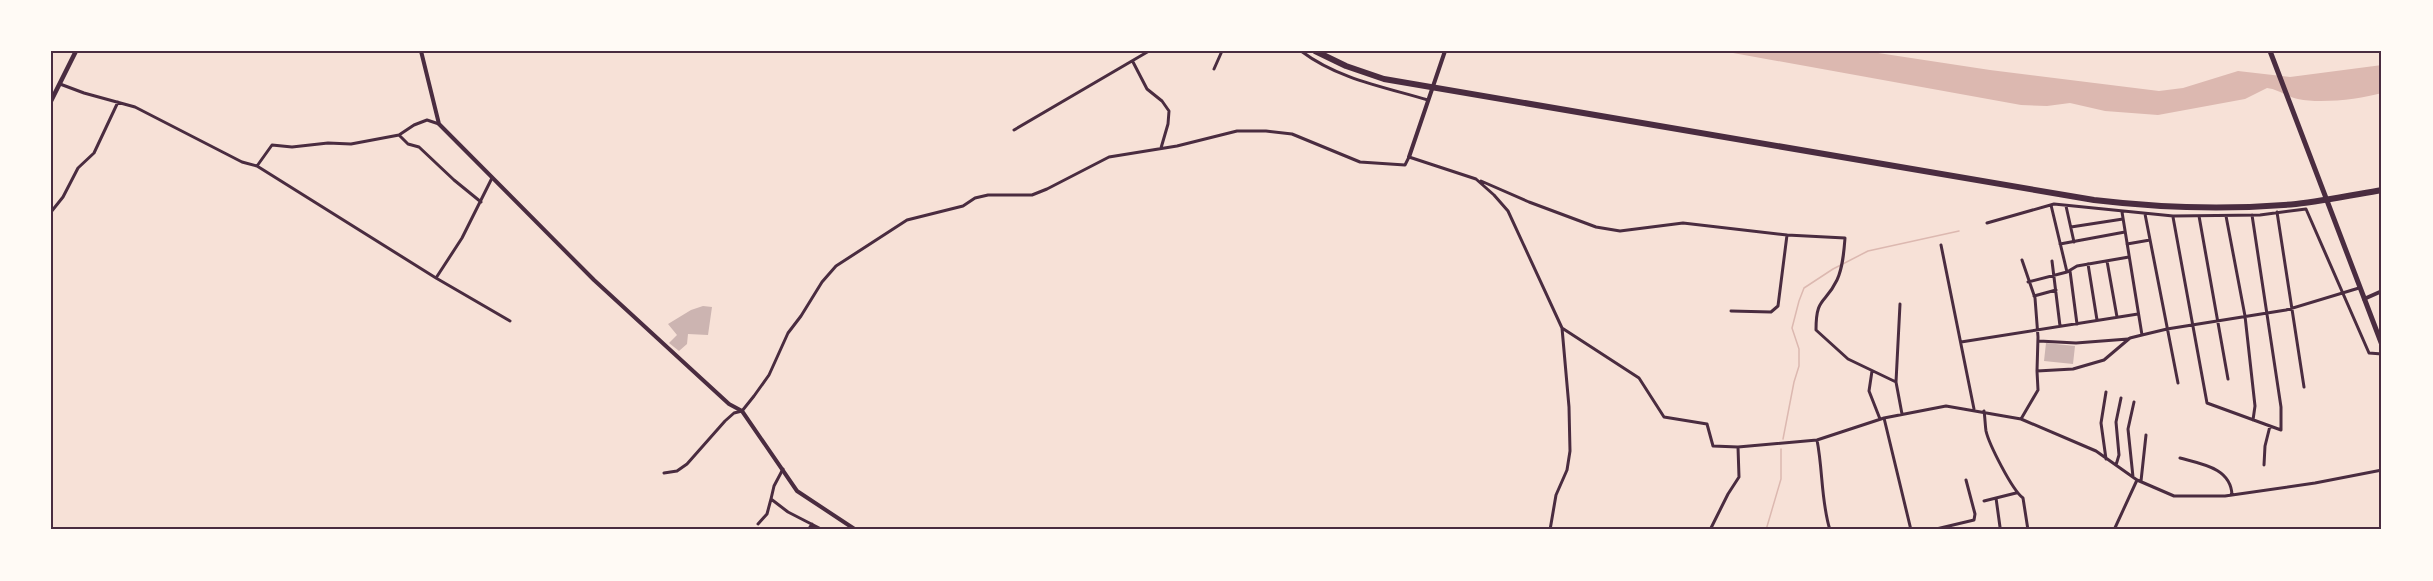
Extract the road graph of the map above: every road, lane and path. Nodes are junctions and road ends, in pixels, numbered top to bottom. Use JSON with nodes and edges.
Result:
{"nodes":[{"id":1,"x":76,"y":51,"type":"edge"},
{"id":2,"x":421,"y":51,"type":"edge"},
{"id":3,"x":1149,"y":51,"type":"edge"},
{"id":4,"x":1222,"y":51,"type":"edge"},
{"id":5,"x":1301,"y":51,"type":"edge"},
{"id":6,"x":1315,"y":51,"type":"edge"},
{"id":7,"x":1445,"y":51,"type":"edge"},
{"id":8,"x":2270,"y":51,"type":"edge"},
{"id":9,"x":1132,"y":62,"type":"junction"},
{"id":10,"x":1214,"y":69,"type":"dead end"},
{"id":11,"x":60,"y":84,"type":"junction"},
{"id":12,"x":51,"y":100,"type":"edge"},
{"id":13,"x":1428,"y":100,"type":"junction"},
{"id":14,"x":118,"y":102,"type":"junction"},
{"id":15,"x":439,"y":124,"type":"junction"},
{"id":16,"x":1014,"y":130,"type":"dead end"},
{"id":17,"x":399,"y":135,"type":"junction"},
{"id":18,"x":1161,"y":148,"type":"junction"},
{"id":19,"x":1409,"y":158,"type":"junction"},
{"id":20,"x":257,"y":166,"type":"junction"},
{"id":21,"x":492,"y":178,"type":"junction"},
{"id":22,"x":1476,"y":179,"type":"junction"},
{"id":23,"x":2382,"y":190,"type":"edge"},
{"id":24,"x":481,"y":202,"type":"junction"},
{"id":25,"x":2051,"y":205,"type":"junction"},
{"id":26,"x":2066,"y":206,"type":"junction"},
{"id":27,"x":51,"y":212,"type":"edge"},
{"id":28,"x":2122,"y":212,"type":"junction"},
{"id":29,"x":2277,"y":212,"type":"junction"},
{"id":30,"x":2145,"y":214,"type":"junction"},
{"id":31,"x":2252,"y":215,"type":"junction"},
{"id":32,"x":2173,"y":216,"type":"junction"},
{"id":33,"x":2199,"y":216,"type":"junction"},
{"id":34,"x":2226,"y":216,"type":"junction"},
{"id":35,"x":2123,"y":219,"type":"junction"},
{"id":36,"x":1987,"y":223,"type":"dead end"},
{"id":37,"x":2071,"y":227,"type":"junction"},
{"id":38,"x":2125,"y":232,"type":"junction"},
{"id":39,"x":1787,"y":235,"type":"junction"},
{"id":40,"x":2150,"y":240,"type":"junction"},
{"id":41,"x":2074,"y":242,"type":"junction"},
{"id":42,"x":2060,"y":244,"type":"junction"},
{"id":43,"x":2127,"y":244,"type":"junction"},
{"id":44,"x":1941,"y":245,"type":"dead end"},
{"id":45,"x":2129,"y":257,"type":"junction"},
{"id":46,"x":2022,"y":260,"type":"dead end"},
{"id":47,"x":2052,"y":261,"type":"dead end"},
{"id":48,"x":2107,"y":261,"type":"junction"},
{"id":49,"x":2088,"y":264,"type":"junction"},
{"id":50,"x":2068,"y":272,"type":"junction"},
{"id":51,"x":2054,"y":276,"type":"junction"},
{"id":52,"x":436,"y":278,"type":"junction"},
{"id":53,"x":2028,"y":282,"type":"junction"},
{"id":54,"x":2360,"y":288,"type":"junction"},
{"id":55,"x":2056,"y":290,"type":"junction"},
{"id":56,"x":2382,"y":291,"type":"edge"},
{"id":57,"x":2341,"y":293,"type":"junction"},
{"id":58,"x":2034,"y":296,"type":"junction"},
{"id":59,"x":2364,"y":299,"type":"junction"},
{"id":60,"x":1900,"y":304,"type":"dead end"},
{"id":61,"x":2292,"y":308,"type":"junction"},
{"id":62,"x":1731,"y":311,"type":"dead end"},
{"id":63,"x":2268,"y":313,"type":"junction"},
{"id":64,"x":2138,"y":314,"type":"junction"},
{"id":65,"x":2246,"y":316,"type":"junction"},
{"id":66,"x":2117,"y":317,"type":"junction"},
{"id":67,"x":2097,"y":320,"type":"junction"},
{"id":68,"x":2218,"y":320,"type":"junction"},
{"id":69,"x":510,"y":321,"type":"dead end"},
{"id":70,"x":2077,"y":324,"type":"junction"},
{"id":71,"x":2193,"y":324,"type":"junction"},
{"id":72,"x":2060,"y":327,"type":"junction"},
{"id":73,"x":1562,"y":328,"type":"junction"},
{"id":74,"x":2166,"y":329,"type":"junction"},
{"id":75,"x":2037,"y":330,"type":"junction"},
{"id":76,"x":2142,"y":335,"type":"junction"},
{"id":77,"x":2130,"y":338,"type":"junction"},
{"id":78,"x":2038,"y":341,"type":"junction"},
{"id":79,"x":1961,"y":342,"type":"junction"},
{"id":80,"x":2382,"y":345,"type":"edge"},
{"id":81,"x":2382,"y":354,"type":"edge"},
{"id":82,"x":1872,"y":371,"type":"junction"},
{"id":83,"x":2037,"y":371,"type":"junction"},
{"id":84,"x":2228,"y":380,"type":"dead end"},
{"id":85,"x":1896,"y":382,"type":"junction"},
{"id":86,"x":2178,"y":383,"type":"dead end"},
{"id":87,"x":2304,"y":387,"type":"dead end"},
{"id":88,"x":2106,"y":392,"type":"dead end"},
{"id":89,"x":2121,"y":398,"type":"dead end"},
{"id":90,"x":2134,"y":402,"type":"dead end"},
{"id":91,"x":1974,"y":409,"type":"junction"},
{"id":92,"x":742,"y":411,"type":"junction"},
{"id":93,"x":1984,"y":411,"type":"junction"},
{"id":94,"x":1902,"y":414,"type":"junction"},
{"id":95,"x":1882,"y":418,"type":"junction"},
{"id":96,"x":2021,"y":419,"type":"junction"},
{"id":97,"x":2253,"y":420,"type":"junction"},
{"id":98,"x":2270,"y":426,"type":"junction"},
{"id":99,"x":2146,"y":435,"type":"dead end"},
{"id":100,"x":1817,"y":440,"type":"junction"},
{"id":101,"x":1738,"y":447,"type":"junction"},
{"id":102,"x":2180,"y":458,"type":"dead end"},
{"id":103,"x":2106,"y":459,"type":"junction"},
{"id":104,"x":2116,"y":465,"type":"junction"},
{"id":105,"x":2264,"y":465,"type":"dead end"},
{"id":106,"x":783,"y":470,"type":"junction"},
{"id":107,"x":2382,"y":470,"type":"edge"},
{"id":108,"x":664,"y":473,"type":"dead end"},
{"id":109,"x":2137,"y":479,"type":"junction"},
{"id":110,"x":1966,"y":480,"type":"dead end"},
{"id":111,"x":2016,"y":494,"type":"junction"},
{"id":112,"x":2232,"y":495,"type":"junction"},
{"id":113,"x":1996,"y":498,"type":"junction"},
{"id":114,"x":771,"y":499,"type":"junction"},
{"id":115,"x":1984,"y":501,"type":"dead end"},
{"id":116,"x":759,"y":524,"type":"dead end"},
{"id":117,"x":812,"y":525,"type":"junction"},
{"id":118,"x":2001,"y":527,"type":"dead end"},
{"id":119,"x":808,"y":530,"type":"edge"},
{"id":120,"x":823,"y":530,"type":"edge"},
{"id":121,"x":856,"y":530,"type":"edge"},
{"id":122,"x":1550,"y":530,"type":"edge"},
{"id":123,"x":1710,"y":530,"type":"edge"},
{"id":124,"x":1830,"y":530,"type":"edge"},
{"id":125,"x":1911,"y":530,"type":"edge"},
{"id":126,"x":1932,"y":530,"type":"edge"},
{"id":127,"x":2028,"y":530,"type":"edge"},
{"id":128,"x":2114,"y":530,"type":"edge"}],
"edges":[{"from":1,"to":11,"type":"main road"},
{"from":2,"to":15,"type":"street"},
{"from":3,"to":9,"type":"street"},
{"from":4,"to":10,"type":"street"},
{"from":5,"to":13,"type":"street"},
{"from":6,"to":23,"type":"highway"},
{"from":7,"to":13,"type":"street"},
{"from":8,"to":54,"type":"main road"},
{"from":9,"to":16,"type":"street"},
{"from":9,"to":18,"type":"street"},
{"from":11,"to":12,"type":"main road"},
{"from":11,"to":14,"type":"street"},
{"from":13,"to":19,"type":"street"},
{"from":14,"to":20,"type":"street"},
{"from":14,"to":27,"type":"street"},
{"from":15,"to":17,"type":"street"},
{"from":15,"to":21,"type":"street"},
{"from":17,"to":20,"type":"street"},
{"from":17,"to":24,"type":"street"},
{"from":18,"to":19,"type":"street"},
{"from":18,"to":92,"type":"street"},
{"from":19,"to":22,"type":"street"},
{"from":20,"to":52,"type":"street"},
{"from":21,"to":24,"type":"street"},
{"from":21,"to":92,"type":"street"},
{"from":22,"to":39,"type":"street"},
{"from":22,"to":73,"type":"street"},
{"from":24,"to":52,"type":"street"},
{"from":25,"to":26,"type":"street"},
{"from":25,"to":36,"type":"street"},
{"from":25,"to":42,"type":"street"},
{"from":26,"to":28,"type":"street"},
{"from":26,"to":37,"type":"street"},
{"from":28,"to":30,"type":"street"},
{"from":28,"to":35,"type":"street"},
{"from":29,"to":31,"type":"street"},
{"from":29,"to":57,"type":"street"},
{"from":29,"to":61,"type":"street"},
{"from":30,"to":32,"type":"street"},
{"from":30,"to":40,"type":"street"},
{"from":31,"to":34,"type":"street"},
{"from":31,"to":63,"type":"street"},
{"from":32,"to":33,"type":"street"},
{"from":32,"to":71,"type":"street"},
{"from":33,"to":34,"type":"street"},
{"from":33,"to":68,"type":"street"},
{"from":34,"to":65,"type":"street"},
{"from":35,"to":37,"type":"street"},
{"from":35,"to":38,"type":"street"},
{"from":37,"to":41,"type":"street"},
{"from":38,"to":41,"type":"street"},
{"from":38,"to":43,"type":"street"},
{"from":39,"to":62,"type":"street"},
{"from":39,"to":82,"type":"street"},
{"from":40,"to":43,"type":"street"},
{"from":40,"to":74,"type":"street"},
{"from":41,"to":42,"type":"street"},
{"from":42,"to":50,"type":"street"},
{"from":43,"to":45,"type":"street"},
{"from":44,"to":79,"type":"street"},
{"from":45,"to":48,"type":"street"},
{"from":45,"to":64,"type":"street"},
{"from":46,"to":53,"type":"street"},
{"from":47,"to":51,"type":"street"},
{"from":48,"to":49,"type":"street"},
{"from":48,"to":66,"type":"street"},
{"from":49,"to":50,"type":"street"},
{"from":49,"to":67,"type":"street"},
{"from":50,"to":51,"type":"street"},
{"from":50,"to":70,"type":"street"},
{"from":51,"to":53,"type":"street"},
{"from":51,"to":55,"type":"street"},
{"from":52,"to":69,"type":"street"},
{"from":53,"to":58,"type":"street"},
{"from":54,"to":57,"type":"street"},
{"from":54,"to":59,"type":"main road"},
{"from":55,"to":58,"type":"street"},
{"from":55,"to":72,"type":"street"},
{"from":56,"to":59,"type":"street"},
{"from":57,"to":61,"type":"street"},
{"from":57,"to":81,"type":"street"},
{"from":58,"to":75,"type":"street"},
{"from":59,"to":80,"type":"main road"},
{"from":60,"to":85,"type":"street"},
{"from":61,"to":63,"type":"street"},
{"from":61,"to":87,"type":"street"},
{"from":63,"to":65,"type":"street"},
{"from":63,"to":98,"type":"street"},
{"from":64,"to":66,"type":"street"},
{"from":64,"to":76,"type":"street"},
{"from":65,"to":68,"type":"street"},
{"from":65,"to":97,"type":"street"},
{"from":66,"to":67,"type":"street"},
{"from":67,"to":70,"type":"street"},
{"from":68,"to":71,"type":"street"},
{"from":68,"to":84,"type":"street"},
{"from":70,"to":72,"type":"street"},
{"from":71,"to":74,"type":"street"},
{"from":71,"to":97,"type":"street"},
{"from":72,"to":75,"type":"street"},
{"from":73,"to":101,"type":"street"},
{"from":73,"to":122,"type":"street"},
{"from":74,"to":76,"type":"street"},
{"from":74,"to":86,"type":"street"},
{"from":75,"to":78,"type":"street"},
{"from":75,"to":79,"type":"street"},
{"from":76,"to":77,"type":"street"},
{"from":77,"to":78,"type":"street"},
{"from":77,"to":83,"type":"street"},
{"from":78,"to":83,"type":"street"},
{"from":79,"to":91,"type":"street"},
{"from":82,"to":85,"type":"street"},
{"from":82,"to":95,"type":"street"},
{"from":83,"to":96,"type":"street"},
{"from":85,"to":94,"type":"street"},
{"from":88,"to":103,"type":"street"},
{"from":89,"to":104,"type":"street"},
{"from":90,"to":109,"type":"street"},
{"from":91,"to":93,"type":"street"},
{"from":91,"to":94,"type":"street"},
{"from":92,"to":106,"type":"street"},
{"from":92,"to":108,"type":"street"},
{"from":93,"to":96,"type":"street"},
{"from":93,"to":111,"type":"street"},
{"from":94,"to":95,"type":"street"},
{"from":95,"to":100,"type":"street"},
{"from":95,"to":125,"type":"street"},
{"from":96,"to":103,"type":"street"},
{"from":97,"to":98,"type":"street"},
{"from":98,"to":105,"type":"street"},
{"from":99,"to":109,"type":"street"},
{"from":100,"to":101,"type":"street"},
{"from":100,"to":124,"type":"street"},
{"from":101,"to":123,"type":"street"},
{"from":102,"to":112,"type":"street"},
{"from":103,"to":104,"type":"street"},
{"from":104,"to":109,"type":"street"},
{"from":106,"to":114,"type":"street"},
{"from":106,"to":121,"type":"street"},
{"from":107,"to":112,"type":"street"},
{"from":109,"to":112,"type":"street"},
{"from":109,"to":128,"type":"street"},
{"from":110,"to":126,"type":"street"},
{"from":111,"to":113,"type":"street"},
{"from":111,"to":127,"type":"street"},
{"from":113,"to":115,"type":"street"},
{"from":113,"to":118,"type":"street"},
{"from":114,"to":116,"type":"street"},
{"from":114,"to":117,"type":"street"},
{"from":117,"to":119,"type":"street"},
{"from":117,"to":120,"type":"street"}]}
